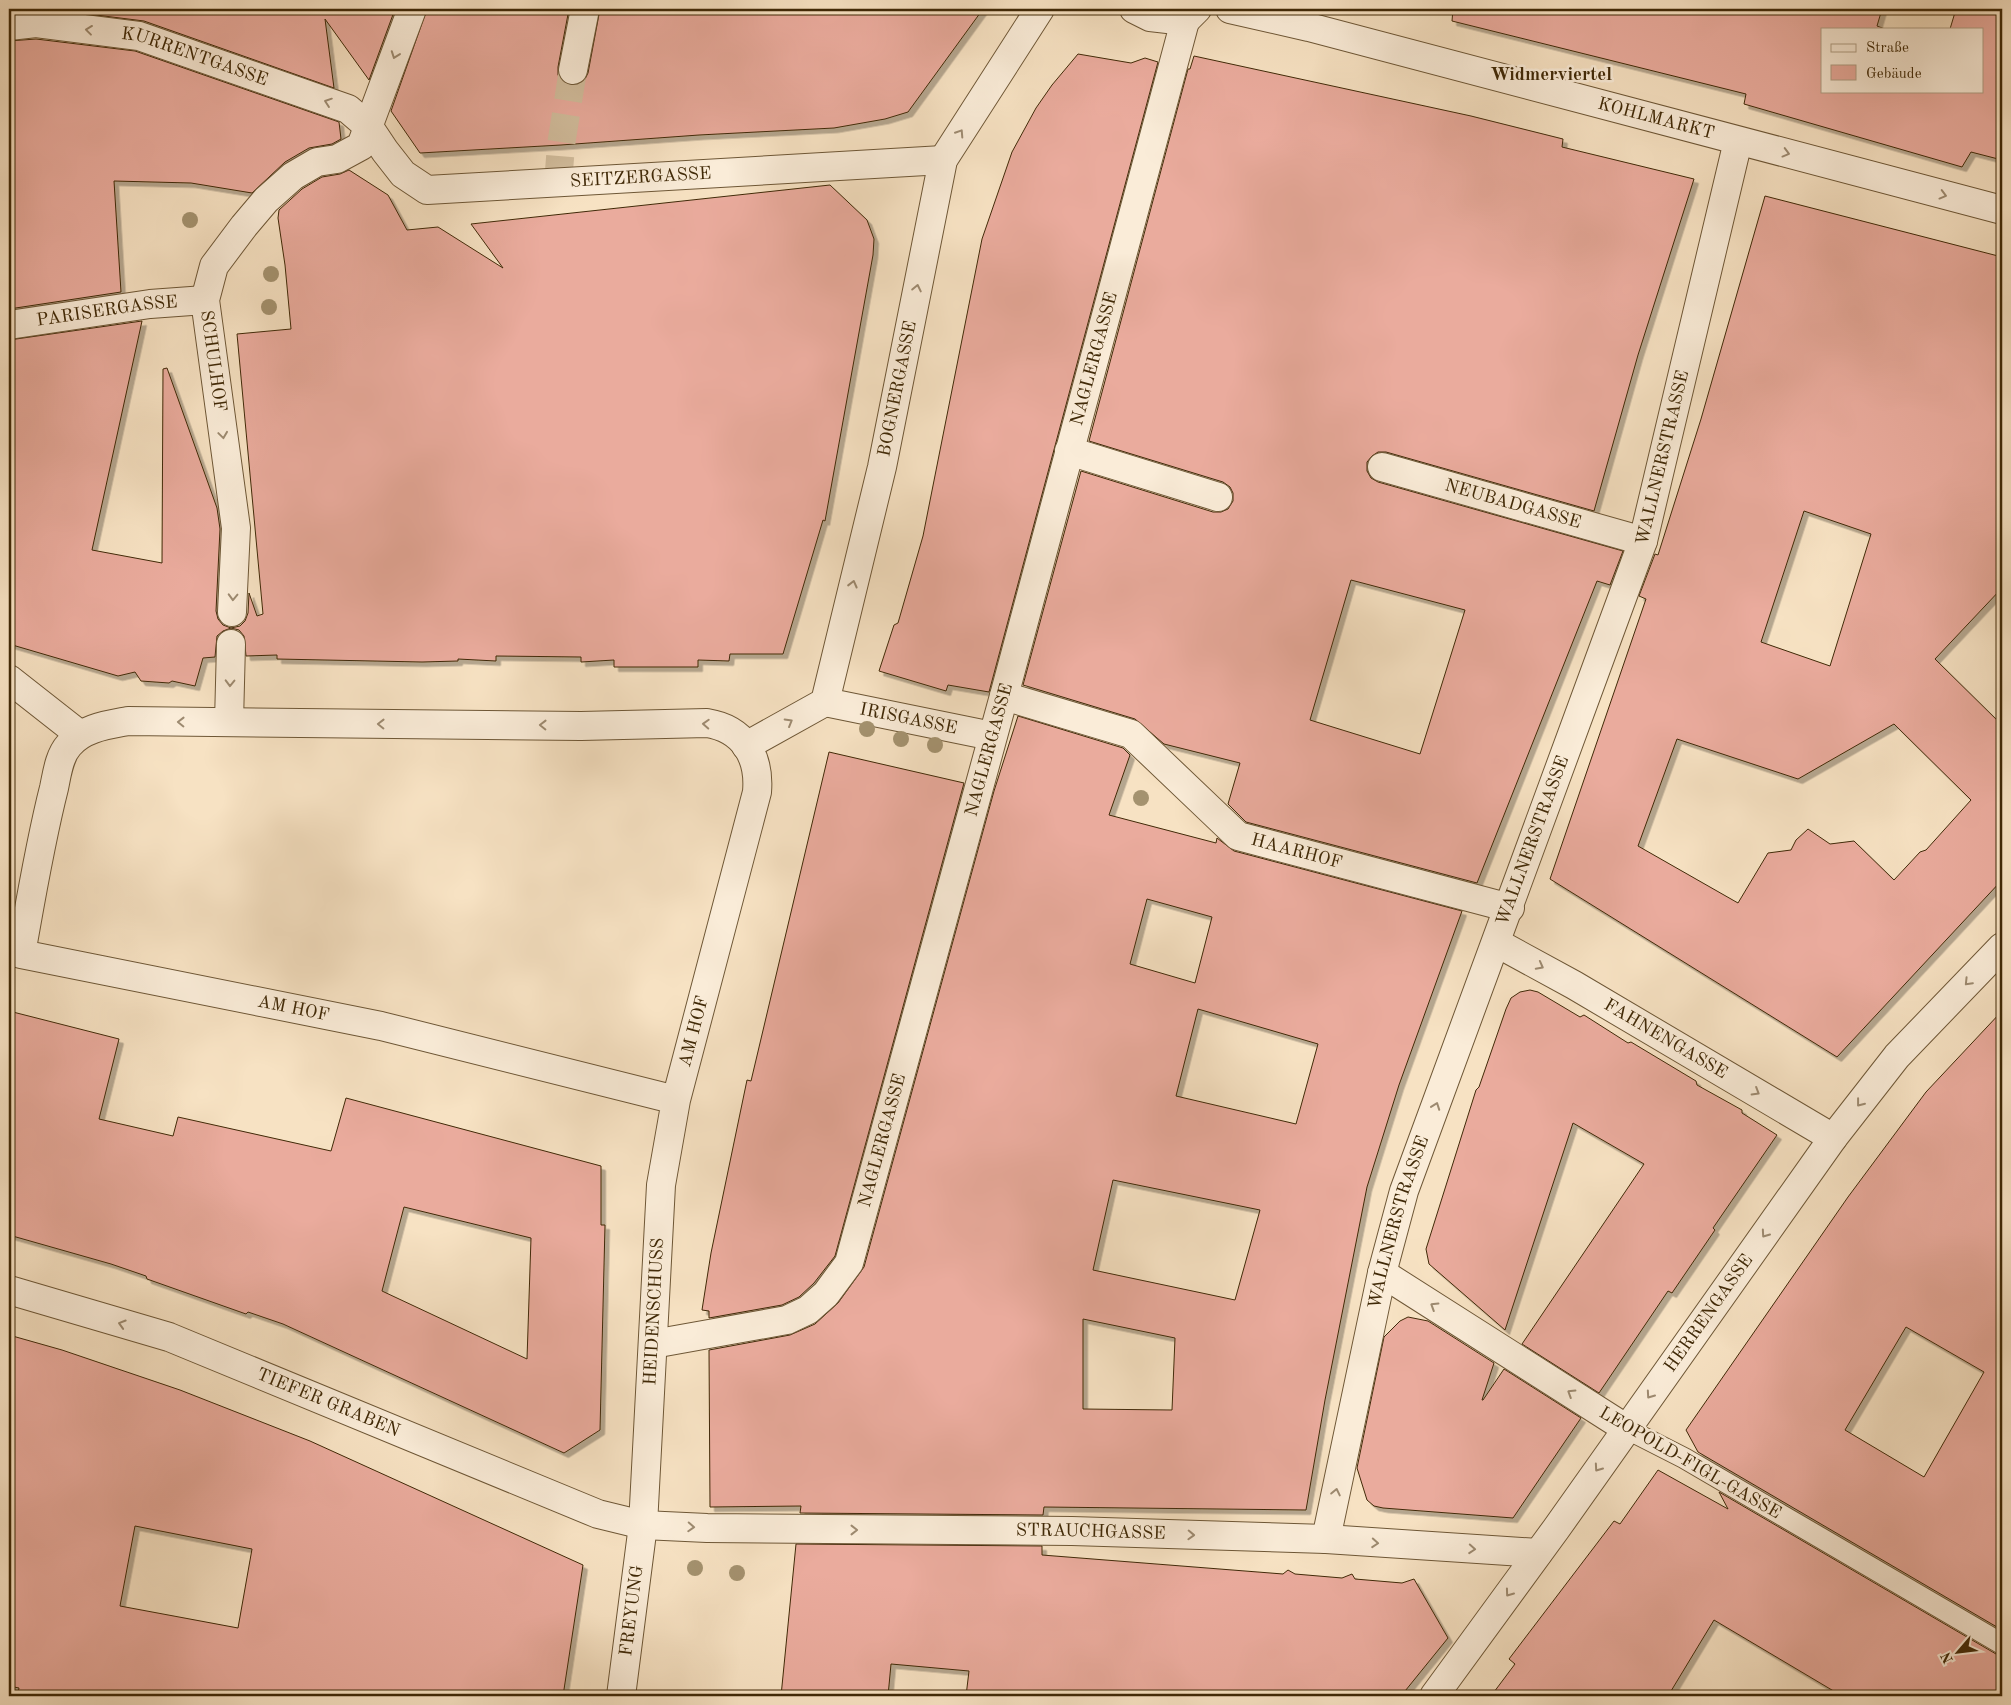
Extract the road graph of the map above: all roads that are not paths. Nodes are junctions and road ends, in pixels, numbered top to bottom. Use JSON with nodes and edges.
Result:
{"nodes":[{"id":1,"x":412,"y":9,"type":"edge"},
{"id":2,"x":585,"y":9,"type":"edge"},
{"id":3,"x":1040,"y":9,"type":"edge"},
{"id":4,"x":1134,"y":9,"type":"edge"},
{"id":5,"x":1230,"y":9,"type":"edge"},
{"id":6,"x":1191,"y":15,"type":"edge"},
{"id":7,"x":1312,"y":18,"type":"edge"},
{"id":8,"x":9,"y":26,"type":"edge"},
{"id":9,"x":573,"y":70,"type":"tunnel mouth"},
{"id":10,"x":368,"y":127,"type":"junction"},
{"id":11,"x":1738,"y":141,"type":"junction"},
{"id":12,"x":943,"y":160,"type":"junction"},
{"id":13,"x":2002,"y":210,"type":"edge"},
{"id":14,"x":204,"y":300,"type":"junction"},
{"id":15,"x":9,"y":325,"type":"edge"},
{"id":16,"x":1069,"y":451,"type":"junction"},
{"id":17,"x":1382,"y":467,"type":"dead end"},
{"id":18,"x":1218,"y":497,"type":"dead end"},
{"id":19,"x":1643,"y":541,"type":"junction"},
{"id":20,"x":232,"y":612,"type":"dead end"},
{"id":21,"x":231,"y":644,"type":"dead end"},
{"id":22,"x":9,"y":679,"type":"edge"},
{"id":23,"x":1004,"y":696,"type":"junction"},
{"id":24,"x":825,"y":702,"type":"junction"},
{"id":25,"x":229,"y":722,"type":"junction"},
{"id":26,"x":80,"y":734,"type":"junction"},
{"id":27,"x":992,"y":736,"type":"junction"},
{"id":28,"x":746,"y":746,"type":"junction"},
{"id":29,"x":1510,"y":908,"type":"junction"},
{"id":30,"x":1497,"y":943,"type":"junction"},
{"id":31,"x":2002,"y":947,"type":"edge"},
{"id":32,"x":15,"y":948,"type":"edge"},
{"id":33,"x":676,"y":1100,"type":"junction"},
{"id":34,"x":1833,"y":1138,"type":"junction"},
{"id":35,"x":1382,"y":1273,"type":"junction"},
{"id":36,"x":9,"y":1290,"type":"edge"},
{"id":37,"x":653,"y":1344,"type":"junction"},
{"id":38,"x":1626,"y":1428,"type":"junction"},
{"id":39,"x":643,"y":1525,"type":"junction"},
{"id":40,"x":1326,"y":1539,"type":"junction"},
{"id":41,"x":1538,"y":1553,"type":"junction"},
{"id":42,"x":2002,"y":1644,"type":"edge"},
{"id":43,"x":621,"y":1696,"type":"edge"},
{"id":44,"x":1434,"y":1696,"type":"edge"}],
"edges":[{"from":1,"to":10,"type":"street","name":"SCHULHOF","one_way":true},
{"from":2,"to":9,"type":"street"},
{"from":12,"to":3,"type":"street","name":"BOGNERGASSE","one_way":true},
{"from":4,"to":6,"type":"street"},
{"from":5,"to":7,"type":"street","name":"KOHLMARKT"},
{"from":6,"to":16,"type":"street","name":"NAGLERGASSE"},
{"from":7,"to":11,"type":"street","name":"KOHLMARKT"},
{"from":10,"to":8,"type":"street","name":"KURRENTGASSE","one_way":true},
{"from":10,"to":12,"type":"street","name":"SEITZERGASSE"},
{"from":10,"to":14,"type":"street","name":"SCHULHOF"},
{"from":11,"to":13,"type":"street","name":"KOHLMARKT","one_way":true},
{"from":11,"to":19,"type":"street","name":"WALLNERSTRASSE"},
{"from":24,"to":12,"type":"street","name":"BOGNERGASSE","one_way":true},
{"from":14,"to":15,"type":"street","name":"PARISERGASSE"},
{"from":14,"to":20,"type":"street","name":"SCHULHOF","one_way":true},
{"from":16,"to":18,"type":"street"},
{"from":16,"to":23,"type":"street","name":"NAGLERGASSE"},
{"from":17,"to":19,"type":"street","name":"NEUBADGASSE"},
{"from":19,"to":29,"type":"street","name":"WALLNERSTRASSE"},
{"from":21,"to":25,"type":"street","one_way":true},
{"from":22,"to":26,"type":"street"},
{"from":23,"to":27,"type":"street","name":"NAGLERGASSE"},
{"from":23,"to":29,"type":"street","name":"HAARHOF"},
{"from":24,"to":27,"type":"street","name":"IRISGASSE"},
{"from":28,"to":24,"type":"street","one_way":true},
{"from":25,"to":26,"type":"street","name":"AM HOF","one_way":true},
{"from":28,"to":25,"type":"street","name":"AM HOF","one_way":true},
{"from":26,"to":32,"type":"street","name":"AM HOF"},
{"from":27,"to":37,"type":"street","name":"NAGLERGASSE"},
{"from":28,"to":33,"type":"street","name":"AM HOF"},
{"from":29,"to":30,"type":"street","name":"WALLNERSTRASSE"},
{"from":30,"to":34,"type":"street","name":"FAHNENGASSE","one_way":true},
{"from":35,"to":30,"type":"street","name":"WALLNERSTRASSE","one_way":true},
{"from":31,"to":34,"type":"street","name":"HERRENGASSE","one_way":true},
{"from":32,"to":33,"type":"street","name":"AM HOF"},
{"from":33,"to":37,"type":"street","name":"HEIDENSCHUSS"},
{"from":34,"to":38,"type":"street","name":"HERRENGASSE","one_way":true},
{"from":38,"to":35,"type":"street","name":"LEOPOLD-FIGL-GASSE","one_way":true},
{"from":40,"to":35,"type":"street","name":"WALLNERSTRASSE","one_way":true},
{"from":39,"to":36,"type":"street","name":"TIEFER GRABEN","one_way":true},
{"from":37,"to":39,"type":"street","name":"HEIDENSCHUSS"},
{"from":38,"to":41,"type":"street","name":"HERRENGASSE","one_way":true},
{"from":38,"to":42,"type":"lane","name":"LEOPOLD-FIGL-GASSE"},
{"from":39,"to":40,"type":"street","name":"STRAUCHGASSE","one_way":true},
{"from":39,"to":43,"type":"street","name":"FREYUNG"},
{"from":40,"to":41,"type":"street","name":"STRAUCHGASSE","one_way":true},
{"from":41,"to":44,"type":"street","name":"HERRENGASSE","one_way":true}]}
